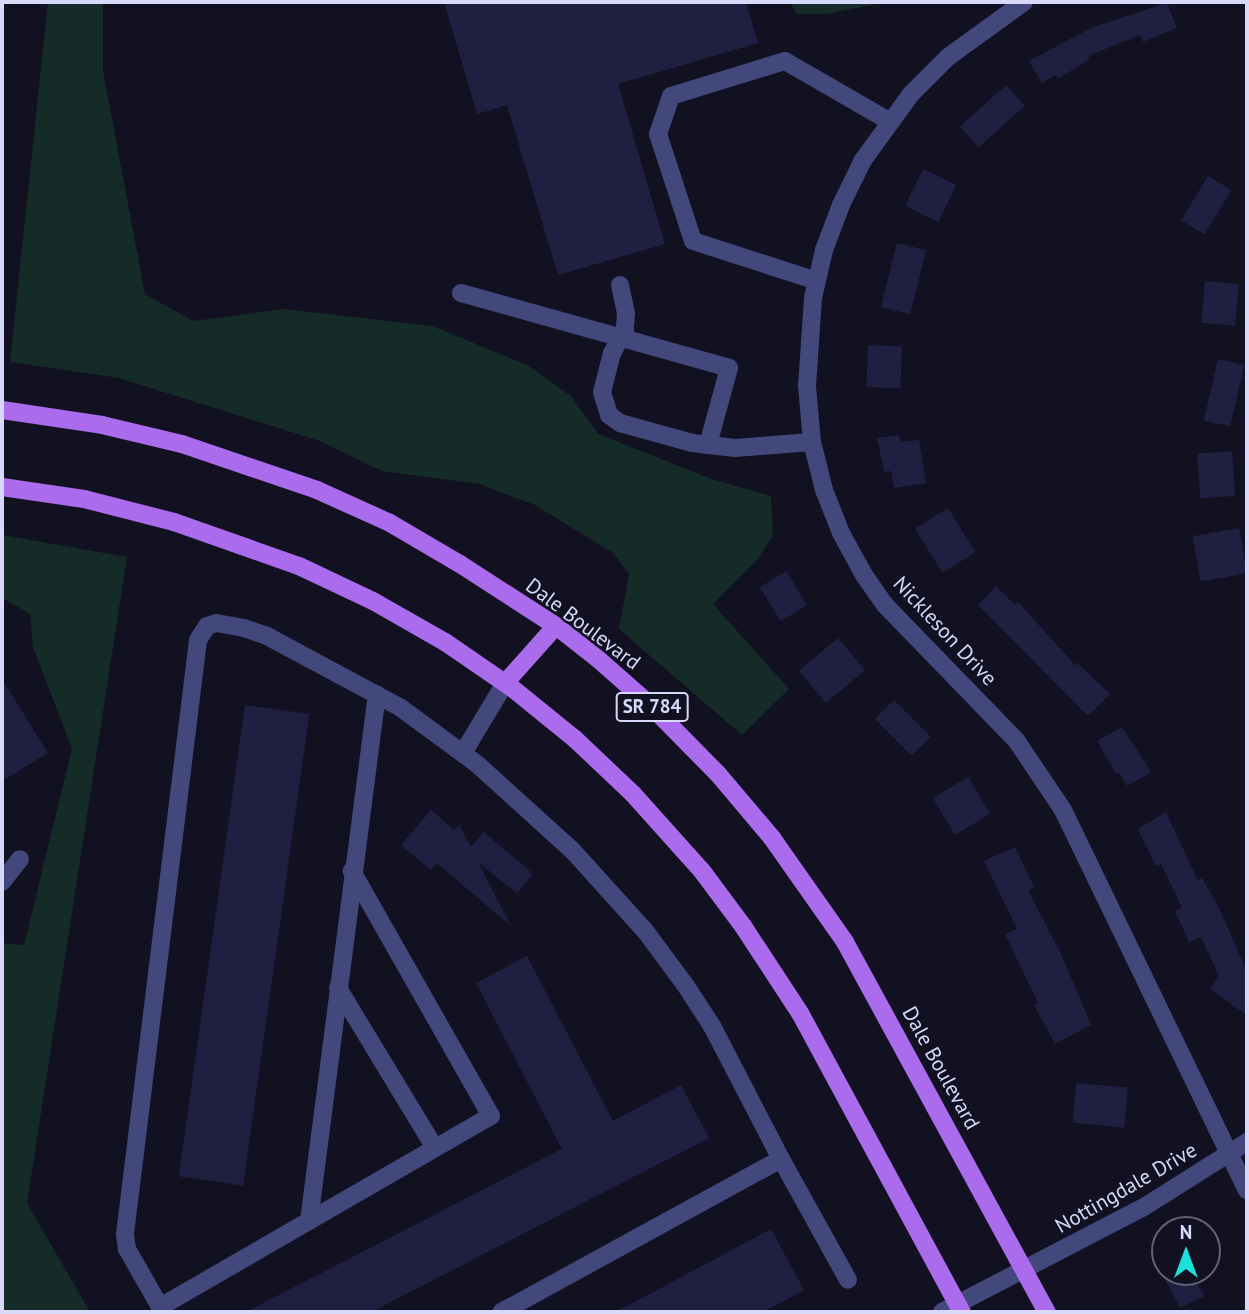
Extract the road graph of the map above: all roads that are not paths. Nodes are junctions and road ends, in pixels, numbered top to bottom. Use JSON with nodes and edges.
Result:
{"nodes":[{"id":1,"x":1024,"y":2,"type":"edge"},
{"id":2,"x":889,"y":121,"type":"junction"},
{"id":3,"x":817,"y":281,"type":"junction"},
{"id":4,"x":620,"y":285,"type":"dead end"},
{"id":5,"x":461,"y":293,"type":"dead end"},
{"id":6,"x":621,"y":337,"type":"junction"},
{"id":7,"x":2,"y":410,"type":"edge"},
{"id":8,"x":812,"y":442,"type":"junction"},
{"id":9,"x":708,"y":445,"type":"junction"},
{"id":10,"x":2,"y":487,"type":"edge"},
{"id":11,"x":556,"y":626,"type":"junction"},
{"id":12,"x":505,"y":683,"type":"junction"},
{"id":13,"x":377,"y":694,"type":"junction"},
{"id":14,"x":463,"y":753,"type":"junction"},
{"id":15,"x":20,"y":859,"type":"dead end"},
{"id":16,"x":352,"y":871,"type":"junction"},
{"id":17,"x":2,"y":882,"type":"edge"},
{"id":18,"x":338,"y":988,"type":"junction"},
{"id":19,"x":1247,"y":1142,"type":"edge"},
{"id":20,"x":435,"y":1148,"type":"junction"},
{"id":21,"x":1230,"y":1154,"type":"junction"},
{"id":22,"x":781,"y":1160,"type":"junction"},
{"id":23,"x":1247,"y":1190,"type":"edge"},
{"id":24,"x":309,"y":1221,"type":"junction"},
{"id":25,"x":1026,"y":1271,"type":"junction"},
{"id":26,"x":848,"y":1280,"type":"dead end"},
{"id":27,"x":161,"y":1310,"type":"edge"},
{"id":28,"x":954,"y":1310,"type":"edge"},
{"id":29,"x":501,"y":1312,"type":"edge"},
{"id":30,"x":1047,"y":1312,"type":"edge"}],
"edges":[{"from":1,"to":2,"type":"street","name":"Nickleson Drive"},
{"from":2,"to":3,"type":"street","name":"Nickleson Drive"},
{"from":2,"to":3,"type":"street"},
{"from":3,"to":8,"type":"street","name":"Nickleson Drive"},
{"from":4,"to":6,"type":"street"},
{"from":5,"to":6,"type":"street"},
{"from":6,"to":9,"type":"street"},
{"from":6,"to":9,"type":"street"},
{"from":7,"to":11,"type":"main road","name":"Dale Boulevard","number":"SR 784"},
{"from":8,"to":9,"type":"street"},
{"from":8,"to":21,"type":"street","name":"Nickleson Drive"},
{"from":10,"to":12,"type":"main road"},
{"from":11,"to":12,"type":"main road"},
{"from":11,"to":25,"type":"main road","name":"Dale Boulevard","number":"SR 784"},
{"from":12,"to":14,"type":"street"},
{"from":12,"to":28,"type":"main road"},
{"from":13,"to":14,"type":"street"},
{"from":13,"to":16,"type":"street"},
{"from":13,"to":27,"type":"street"},
{"from":14,"to":22,"type":"street"},
{"from":15,"to":17,"type":"street"},
{"from":16,"to":18,"type":"street"},
{"from":16,"to":20,"type":"street"},
{"from":18,"to":20,"type":"street"},
{"from":18,"to":24,"type":"street"},
{"from":19,"to":21,"type":"street","name":"Nottingdale Drive"},
{"from":20,"to":24,"type":"street"},
{"from":21,"to":23,"type":"street","name":"Nickleson Drive"},
{"from":21,"to":25,"type":"street","name":"Nottingdale Drive"},
{"from":22,"to":26,"type":"street"},
{"from":22,"to":29,"type":"street"},
{"from":24,"to":27,"type":"street"},
{"from":25,"to":28,"type":"street","name":"Nottingdale Drive"},
{"from":25,"to":30,"type":"main road","name":"Dale Boulevard","number":"SR 784"}]}
